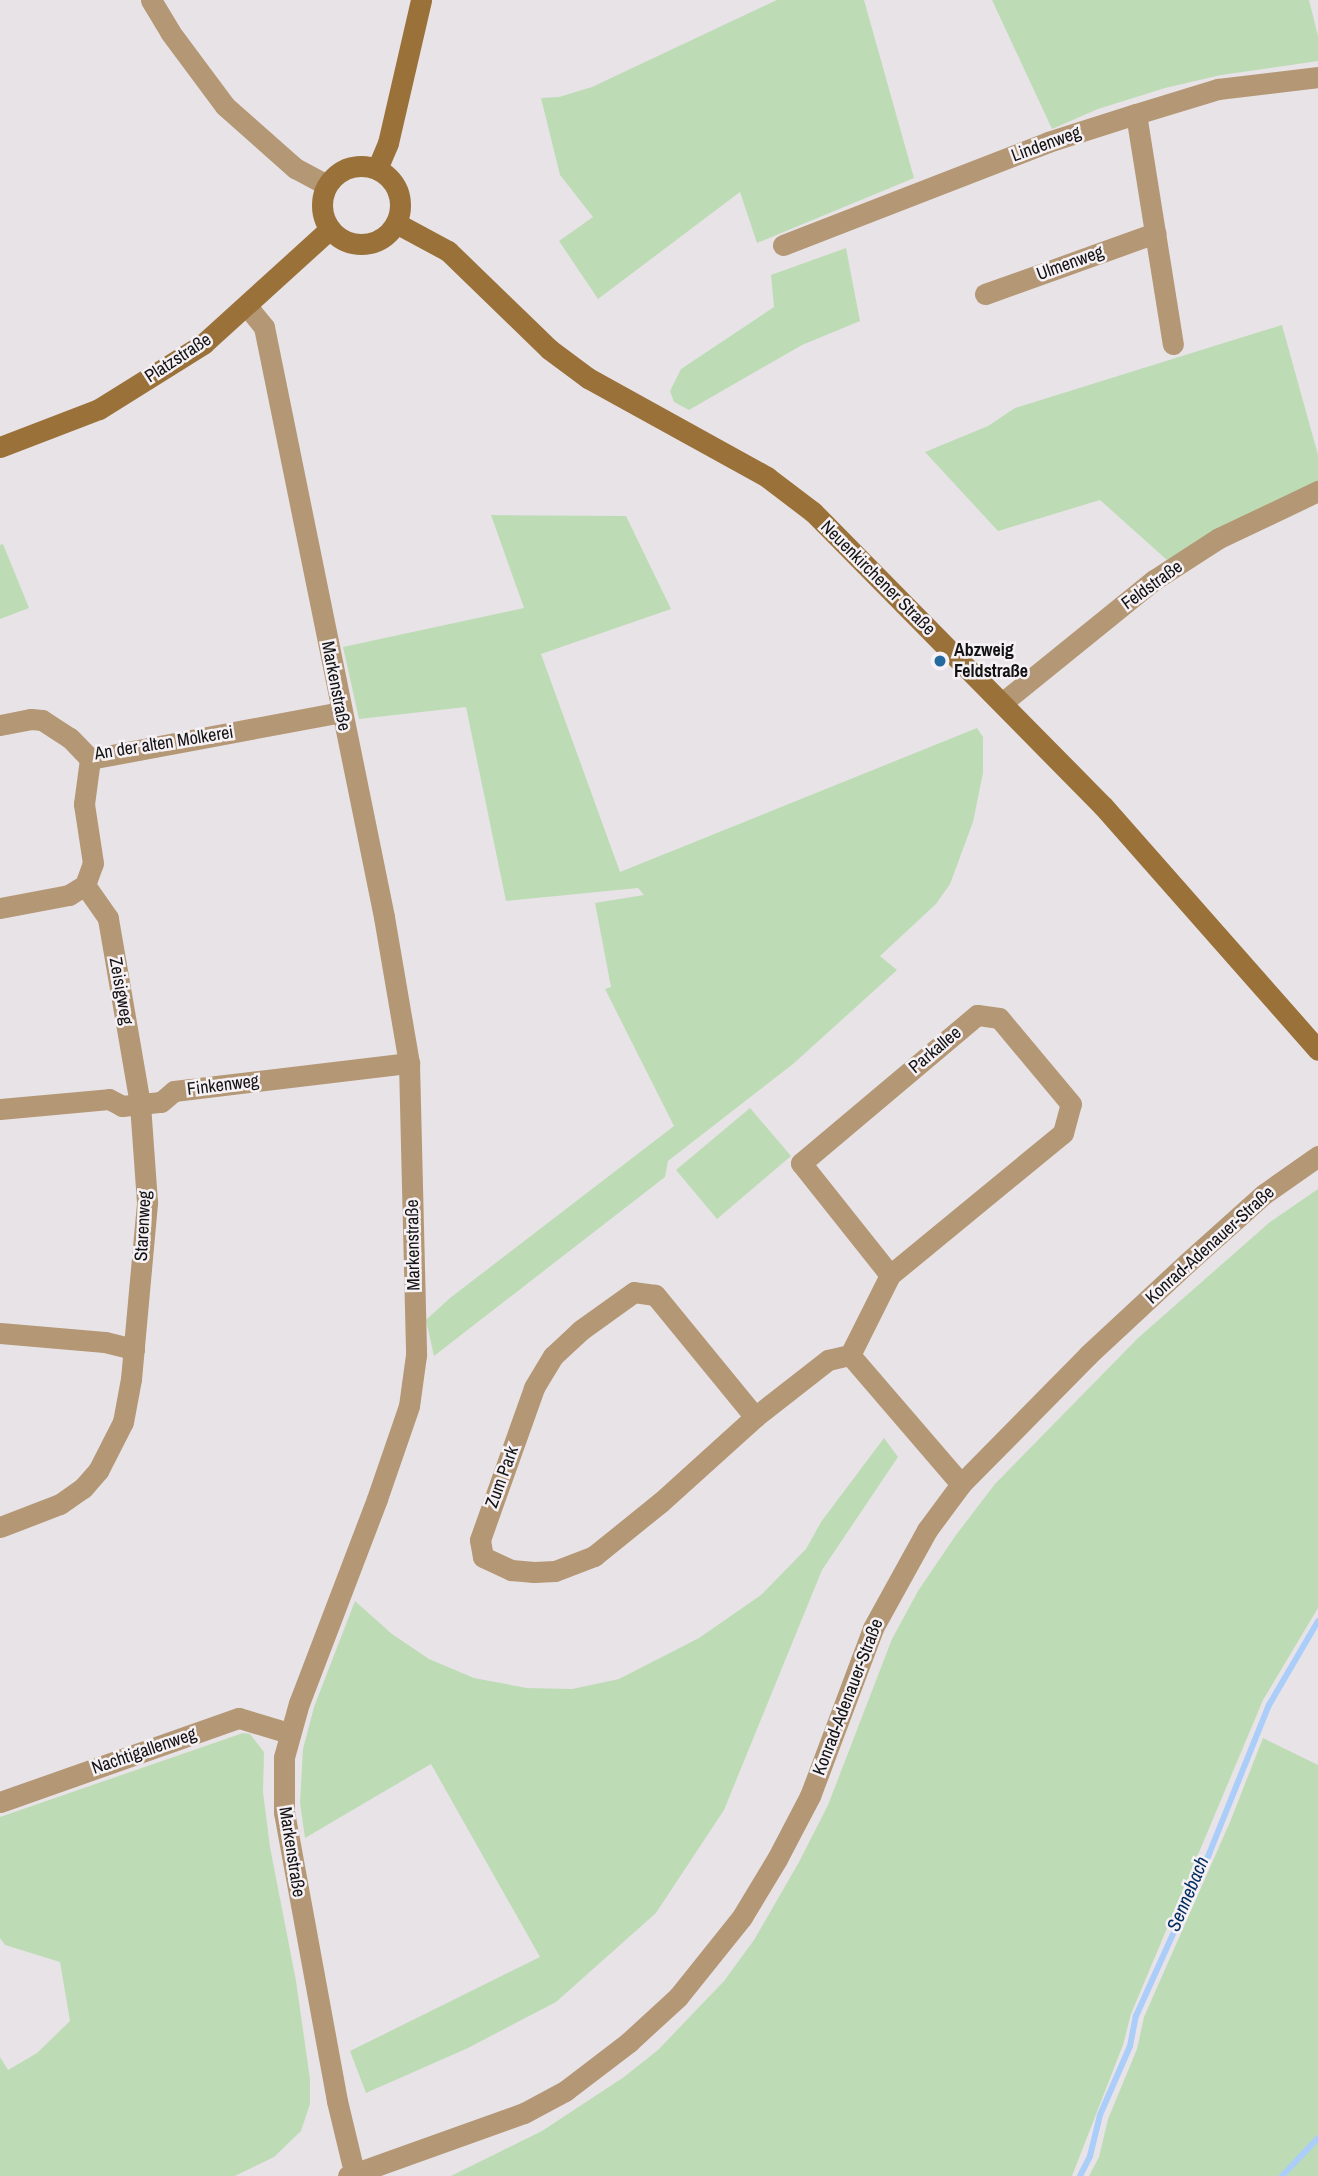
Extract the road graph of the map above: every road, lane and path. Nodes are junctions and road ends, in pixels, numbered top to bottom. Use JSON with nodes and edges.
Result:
{"nodes":[{"id":1,"x":151,"y":0,"type":"edge"},
{"id":2,"x":421,"y":0,"type":"edge"},
{"id":3,"x":1318,"y":77,"type":"edge"},
{"id":4,"x":1136,"y":114,"type":"junction"},
{"id":5,"x":377,"y":169,"type":"junction"},
{"id":6,"x":327,"y":185,"type":"junction"},
{"id":7,"x":396,"y":223,"type":"junction"},
{"id":8,"x":330,"y":229,"type":"junction"},
{"id":9,"x":1155,"y":233,"type":"junction"},
{"id":10,"x":783,"y":245,"type":"dead end"},
{"id":11,"x":985,"y":294,"type":"dead end"},
{"id":12,"x":247,"y":306,"type":"junction"},
{"id":13,"x":1174,"y":344,"type":"dead end"},
{"id":14,"x":0,"y":447,"type":"edge"},
{"id":15,"x":1318,"y":491,"type":"edge"},
{"id":16,"x":1002,"y":703,"type":"junction"},
{"id":17,"x":341,"y":712,"type":"junction"},
{"id":18,"x":0,"y":724,"type":"edge"},
{"id":19,"x":90,"y":760,"type":"junction"},
{"id":20,"x":85,"y":885,"type":"junction"},
{"id":21,"x":0,"y":908,"type":"edge"},
{"id":22,"x":1318,"y":1050,"type":"edge"},
{"id":23,"x":409,"y":1063,"type":"junction"},
{"id":24,"x":140,"y":1104,"type":"junction"},
{"id":25,"x":0,"y":1109,"type":"edge"},
{"id":26,"x":1318,"y":1156,"type":"edge"},
{"id":27,"x":890,"y":1275,"type":"junction"},
{"id":28,"x":0,"y":1333,"type":"edge"},
{"id":29,"x":134,"y":1349,"type":"junction"},
{"id":30,"x":850,"y":1355,"type":"junction"},
{"id":31,"x":755,"y":1417,"type":"junction"},
{"id":32,"x":961,"y":1484,"type":"junction"},
{"id":33,"x":0,"y":1527,"type":"edge"},
{"id":34,"x":289,"y":1733,"type":"junction"},
{"id":35,"x":0,"y":1802,"type":"edge"},
{"id":36,"x":352,"y":2175,"type":"edge"}],
"edges":[{"from":1,"to":6,"type":"street"},
{"from":2,"to":5,"type":"street"},
{"from":3,"to":4,"type":"street","name":"Lindenweg"},
{"from":4,"to":9,"type":"street"},
{"from":4,"to":10,"type":"street","name":"Lindenweg"},
{"from":5,"to":6,"type":"street"},
{"from":5,"to":7,"type":"street"},
{"from":6,"to":8,"type":"street"},
{"from":7,"to":8,"type":"street"},
{"from":7,"to":16,"type":"street","name":"Neuenkirchener Straße"},
{"from":8,"to":12,"type":"street","name":"Platzstraße"},
{"from":9,"to":11,"type":"street","name":"Ulmenweg"},
{"from":9,"to":13,"type":"street"},
{"from":12,"to":14,"type":"street","name":"Platzstraße"},
{"from":12,"to":17,"type":"street","name":"Markenstraße"},
{"from":15,"to":16,"type":"street","name":"Feldstraße"},
{"from":16,"to":22,"type":"street","name":"Neuenkirchener Straße"},
{"from":17,"to":19,"type":"street","name":"An der alten Molkerei"},
{"from":17,"to":23,"type":"street","name":"Markenstraße"},
{"from":18,"to":19,"type":"street","name":"An der alten Molkerei"},
{"from":19,"to":20,"type":"street"},
{"from":20,"to":21,"type":"street"},
{"from":20,"to":24,"type":"street","name":"Zeisigweg"},
{"from":23,"to":24,"type":"street","name":"Finkenweg"},
{"from":23,"to":34,"type":"street","name":"Markenstraße"},
{"from":24,"to":25,"type":"street","name":"Finkenweg"},
{"from":24,"to":29,"type":"street","name":"Starenweg"},
{"from":26,"to":32,"type":"street","name":"Konrad-Adenauer-Straße"},
{"from":27,"to":27,"type":"street","name":"Parkallee"},
{"from":27,"to":30,"type":"street","name":"Parkallee"},
{"from":28,"to":29,"type":"street"},
{"from":29,"to":33,"type":"street","name":"Starenweg"},
{"from":30,"to":31,"type":"street","name":"Zum Park"},
{"from":30,"to":32,"type":"street"},
{"from":31,"to":31,"type":"street","name":"Zum Park"},
{"from":32,"to":36,"type":"street","name":"Konrad-Adenauer-Straße"},
{"from":34,"to":35,"type":"street","name":"Nachtigallenweg"},
{"from":34,"to":36,"type":"street","name":"Markenstraße"}]}
